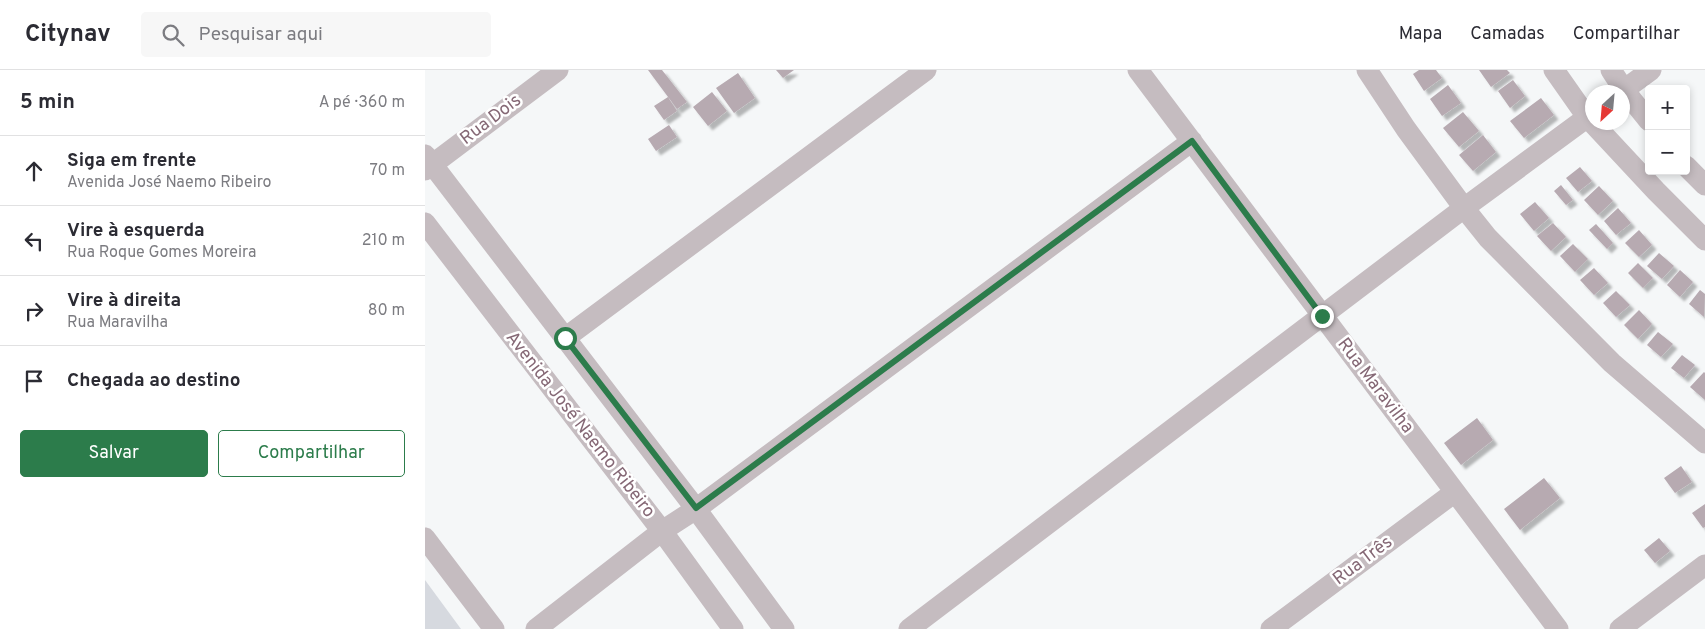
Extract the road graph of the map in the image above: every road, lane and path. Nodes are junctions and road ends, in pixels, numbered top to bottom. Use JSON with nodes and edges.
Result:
{"nodes":[{"id":1,"x":557,"y":70,"type":"edge"},
{"id":2,"x":926,"y":70,"type":"edge"},
{"id":3,"x":1138,"y":70,"type":"edge"},
{"id":4,"x":1367,"y":70,"type":"edge"},
{"id":5,"x":1554,"y":70,"type":"edge"},
{"id":6,"x":1611,"y":70,"type":"edge"},
{"id":7,"x":1651,"y":70,"type":"edge"},
{"id":8,"x":1620,"y":85,"type":"edge"},
{"id":9,"x":1630,"y":86,"type":"edge"},
{"id":10,"x":1630,"y":99,"type":"edge"},
{"id":11,"x":1585,"y":109,"type":"edge"},
{"id":12,"x":1645,"y":116,"type":"edge"},
{"id":13,"x":1585,"y":119,"type":"edge"},
{"id":14,"x":1603,"y":130,"type":"edge"},
{"id":15,"x":1192,"y":141,"type":"junction"},
{"id":16,"x":427,"y":163,"type":"edge"},
{"id":17,"x":1690,"y":170,"type":"edge"},
{"id":18,"x":1705,"y":185,"type":"edge"},
{"id":19,"x":1464,"y":208,"type":"junction"},
{"id":20,"x":425,"y":222,"type":"edge"},
{"id":21,"x":1705,"y":240,"type":"edge"},
{"id":22,"x":1322,"y":316,"type":"junction"},
{"id":23,"x":565,"y":338,"type":"junction"},
{"id":24,"x":1705,"y":442,"type":"edge"},
{"id":25,"x":1455,"y":492,"type":"junction"},
{"id":26,"x":696,"y":508,"type":"junction"},
{"id":27,"x":662,"y":531,"type":"junction"},
{"id":28,"x":425,"y":538,"type":"edge"},
{"id":29,"x":1705,"y":565,"type":"edge"},
{"id":30,"x":494,"y":629,"type":"edge"},
{"id":31,"x":537,"y":629,"type":"edge"},
{"id":32,"x":733,"y":629,"type":"edge"},
{"id":33,"x":785,"y":629,"type":"edge"},
{"id":34,"x":909,"y":629,"type":"edge"},
{"id":35,"x":1271,"y":629,"type":"edge"},
{"id":36,"x":1558,"y":629,"type":"edge"},
{"id":37,"x":1620,"y":629,"type":"edge"}],
"edges":[{"from":1,"to":16,"type":"street","name":"Rua Dois"},
{"from":2,"to":23,"type":"street"},
{"from":3,"to":15,"type":"street","name":"Rua Maravilha"},
{"from":4,"to":19,"type":"street"},
{"from":5,"to":11,"type":"street"},
{"from":6,"to":8,"type":"street"},
{"from":7,"to":9,"type":"street"},
{"from":10,"to":12,"type":"street"},
{"from":13,"to":19,"type":"street"},
{"from":14,"to":21,"type":"street"},
{"from":15,"to":22,"type":"street","name":"Rua Maravilha"},
{"from":15,"to":26,"type":"street"},
{"from":16,"to":23,"type":"street"},
{"from":17,"to":18,"type":"street"},
{"from":19,"to":22,"type":"street"},
{"from":19,"to":24,"type":"street"},
{"from":20,"to":27,"type":"street","name":"Avenida José Naemo Ribeiro"},
{"from":22,"to":25,"type":"street","name":"Rua Maravilha"},
{"from":22,"to":34,"type":"street"},
{"from":23,"to":26,"type":"street"},
{"from":25,"to":35,"type":"street","name":"Rua Três"},
{"from":25,"to":36,"type":"street","name":"Rua Maravilha"},
{"from":26,"to":27,"type":"street"},
{"from":26,"to":33,"type":"street"},
{"from":27,"to":31,"type":"street"},
{"from":27,"to":32,"type":"street","name":"Avenida José Naemo Ribeiro"},
{"from":28,"to":30,"type":"street"},
{"from":29,"to":37,"type":"street"}]}
